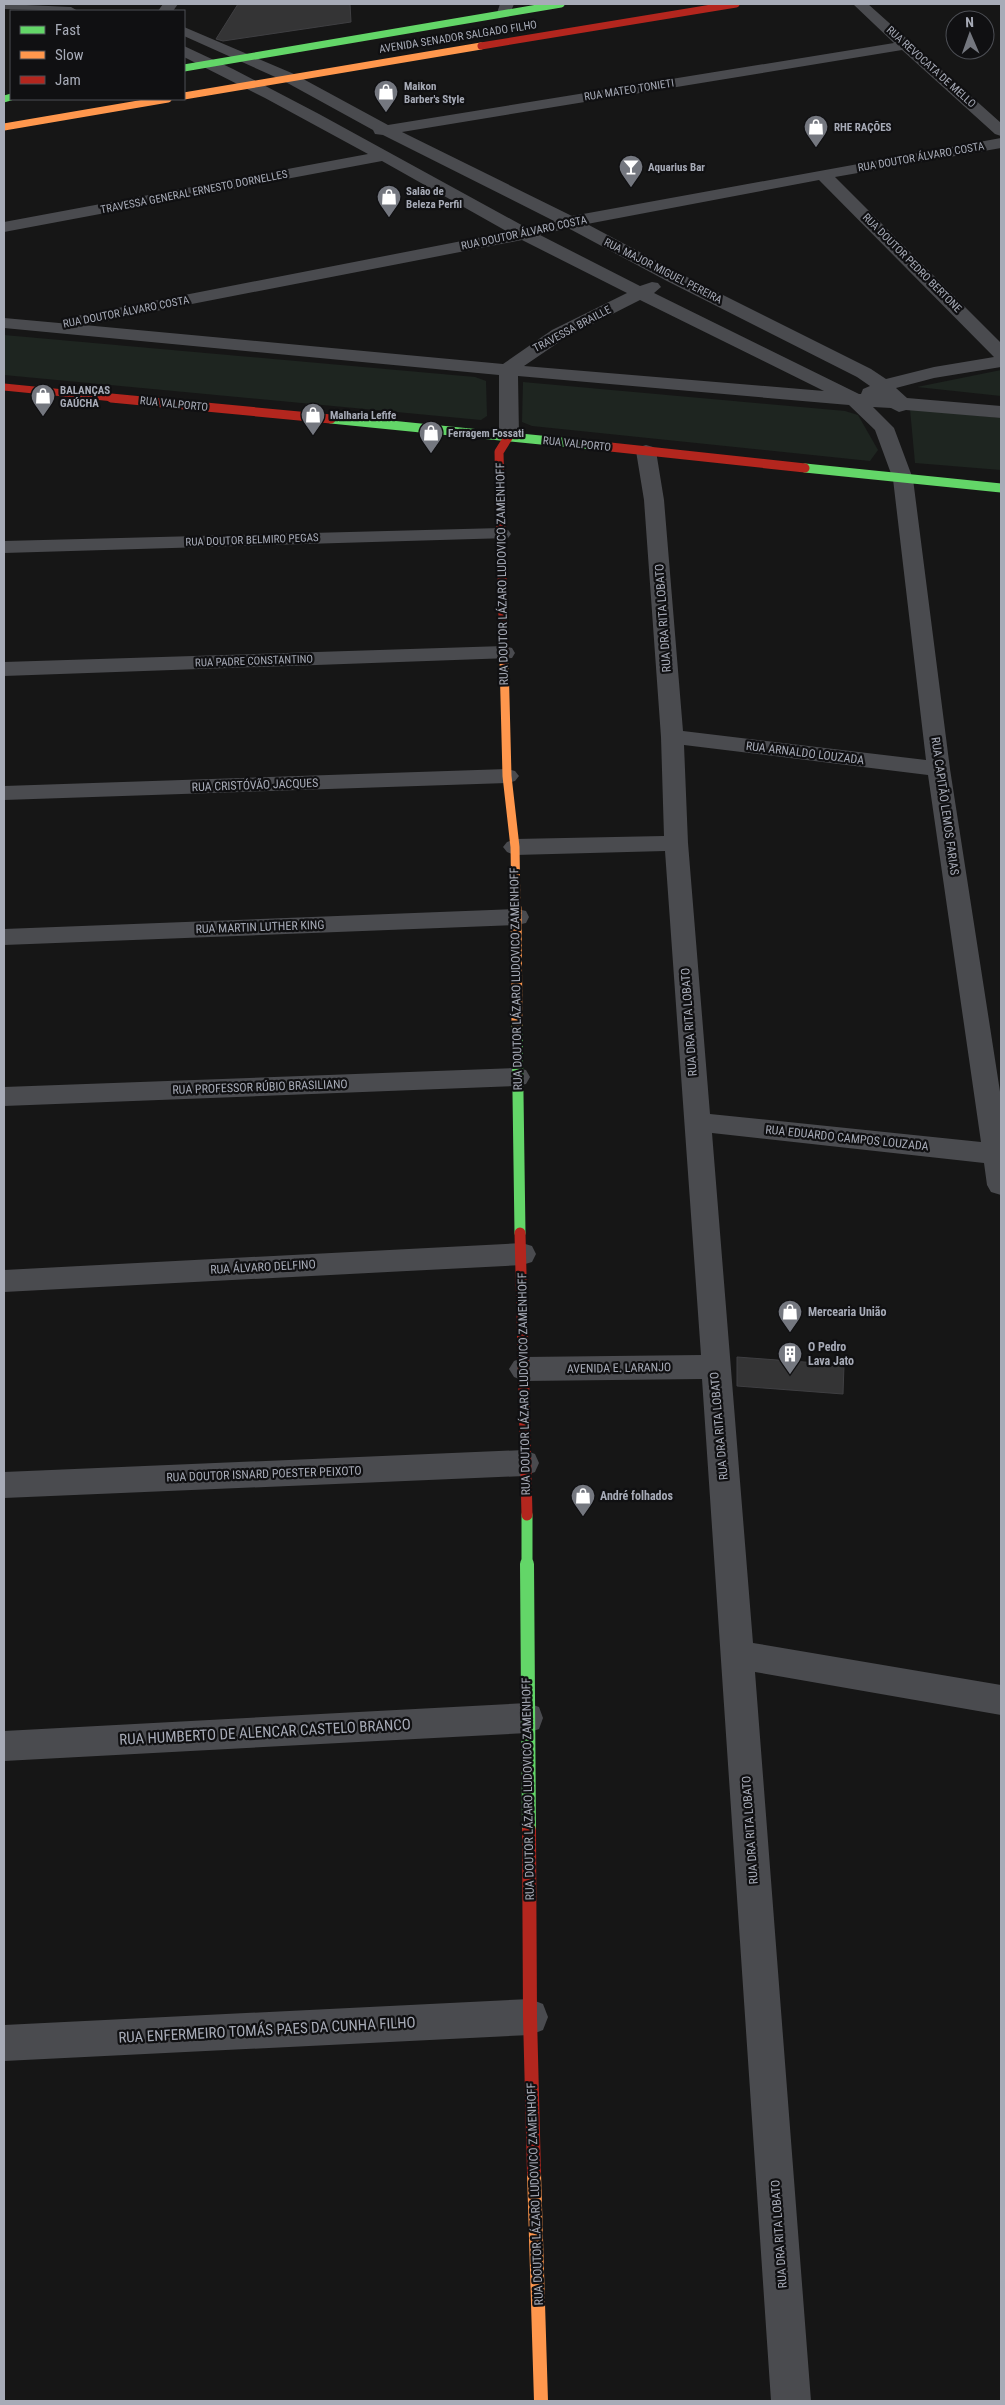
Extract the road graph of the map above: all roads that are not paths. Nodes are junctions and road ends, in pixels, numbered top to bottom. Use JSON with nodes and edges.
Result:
{"nodes":[{"id":1,"x":562,"y":4,"type":"edge"},
{"id":2,"x":736,"y":4,"type":"edge"},
{"id":3,"x":860,"y":4,"type":"edge"},
{"id":4,"x":4,"y":5,"type":"edge"},
{"id":5,"x":506,"y":8,"type":"edge"},
{"id":6,"x":60,"y":10,"type":"edge"},
{"id":7,"x":185,"y":32,"type":"edge"},
{"id":8,"x":906,"y":45,"type":"junction"},
{"id":9,"x":185,"y":52,"type":"edge"},
{"id":10,"x":243,"y":58,"type":"junction"},
{"id":11,"x":211,"y":64,"type":"junction"},
{"id":12,"x":185,"y":68,"type":"edge"},
{"id":13,"x":288,"y":77,"type":"junction"},
{"id":14,"x":252,"y":84,"type":"junction"},
{"id":15,"x":185,"y":96,"type":"edge"},
{"id":16,"x":162,"y":100,"type":"edge"},
{"id":17,"x":4,"y":127,"type":"edge"},
{"id":18,"x":384,"y":130,"type":"junction"},
{"id":19,"x":1001,"y":131,"type":"edge"},
{"id":20,"x":353,"y":137,"type":"junction"},
{"id":21,"x":1001,"y":143,"type":"edge"},
{"id":22,"x":384,"y":156,"type":"junction"},
{"id":23,"x":823,"y":174,"type":"junction"},
{"id":24,"x":570,"y":222,"type":"junction"},
{"id":25,"x":4,"y":227,"type":"edge"},
{"id":26,"x":526,"y":234,"type":"junction"},
{"id":27,"x":671,"y":276,"type":"junction"},
{"id":28,"x":640,"y":294,"type":"junction"},
{"id":29,"x":4,"y":323,"type":"edge"},
{"id":30,"x":46,"y":327,"type":"junction"},
{"id":31,"x":1001,"y":353,"type":"edge"},
{"id":32,"x":1001,"y":361,"type":"edge"},
{"id":33,"x":508,"y":369,"type":"junction"},
{"id":34,"x":883,"y":386,"type":"junction"},
{"id":35,"x":4,"y":387,"type":"edge"},
{"id":36,"x":855,"y":400,"type":"junction"},
{"id":37,"x":901,"y":403,"type":"junction"},
{"id":38,"x":1001,"y":412,"type":"edge"},
{"id":39,"x":884,"y":428,"type":"junction"},
{"id":40,"x":509,"y":436,"type":"junction"},
{"id":41,"x":646,"y":451,"type":"junction"},
{"id":42,"x":903,"y":480,"type":"junction"},
{"id":43,"x":1001,"y":488,"type":"edge"},
{"id":44,"x":501,"y":534,"type":"junction"},
{"id":45,"x":4,"y":547,"type":"edge"},
{"id":46,"x":504,"y":653,"type":"junction"},
{"id":47,"x":4,"y":669,"type":"edge"},
{"id":48,"x":672,"y":737,"type":"junction"},
{"id":49,"x":939,"y":769,"type":"junction"},
{"id":50,"x":507,"y":776,"type":"junction"},
{"id":51,"x":4,"y":794,"type":"edge"},
{"id":52,"x":676,"y":843,"type":"junction"},
{"id":53,"x":514,"y":847,"type":"junction"},
{"id":54,"x":517,"y":917,"type":"junction"},
{"id":55,"x":4,"y":937,"type":"edge"},
{"id":56,"x":517,"y":1077,"type":"junction"},
{"id":57,"x":4,"y":1097,"type":"edge"},
{"id":58,"x":697,"y":1122,"type":"junction"},
{"id":59,"x":996,"y":1154,"type":"junction"},
{"id":60,"x":1001,"y":1186,"type":"edge"},
{"id":61,"x":522,"y":1254,"type":"junction"},
{"id":62,"x":4,"y":1281,"type":"edge"},
{"id":63,"x":714,"y":1366,"type":"junction"},
{"id":64,"x":524,"y":1369,"type":"junction"},
{"id":65,"x":524,"y":1462,"type":"junction"},
{"id":66,"x":4,"y":1485,"type":"edge"},
{"id":67,"x":737,"y":1656,"type":"junction"},
{"id":68,"x":1001,"y":1700,"type":"edge"},
{"id":69,"x":527,"y":1718,"type":"junction"},
{"id":70,"x":4,"y":1746,"type":"edge"},
{"id":71,"x":530,"y":2017,"type":"junction"},
{"id":72,"x":4,"y":2043,"type":"edge"},
{"id":73,"x":541,"y":2401,"type":"edge"},
{"id":74,"x":791,"y":2401,"type":"edge"}],
"edges":[{"from":1,"to":5,"type":"main road","name":"AVENIDA SENADOR SALGADO FILHO"},
{"from":2,"to":13,"type":"main road","name":"AVENIDA SENADOR SALGADO FILHO"},
{"from":3,"to":8,"type":"street","name":"RUA REVOCATA DE MELLO"},
{"from":4,"to":6,"type":"street"},
{"from":5,"to":10,"type":"main road","name":"AVENIDA SENADOR SALGADO FILHO"},
{"from":7,"to":10,"type":"street","name":"RUA MAJOR MIGUEL PEREIRA"},
{"from":8,"to":18,"type":"street","name":"RUA MATEO TONIETI"},
{"from":8,"to":19,"type":"street","name":"RUA REVOCATA DE MELLO"},
{"from":9,"to":11,"type":"street"},
{"from":10,"to":11,"type":"main road","name":"AVENIDA SENADOR SALGADO FILHO"},
{"from":10,"to":13,"type":"street","name":"RUA MAJOR MIGUEL PEREIRA"},
{"from":11,"to":12,"type":"main road","name":"AVENIDA SENADOR SALGADO FILHO"},
{"from":11,"to":14,"type":"street"},
{"from":13,"to":14,"type":"main road","name":"AVENIDA SENADOR SALGADO FILHO"},
{"from":13,"to":18,"type":"street","name":"RUA MAJOR MIGUEL PEREIRA"},
{"from":14,"to":15,"type":"main road","name":"AVENIDA SENADOR SALGADO FILHO"},
{"from":14,"to":20,"type":"street"},
{"from":16,"to":17,"type":"main road"},
{"from":18,"to":20,"type":"street","name":"RUA MATEO TONIETI"},
{"from":18,"to":24,"type":"street","name":"RUA MAJOR MIGUEL PEREIRA"},
{"from":20,"to":22,"type":"street"},
{"from":21,"to":23,"type":"street","name":"RUA DOUTOR ÁLVARO COSTA"},
{"from":22,"to":25,"type":"street","name":"TRAVESSA GENERAL ERNESTO DORNELLES"},
{"from":22,"to":26,"type":"street"},
{"from":23,"to":24,"type":"street","name":"RUA DOUTOR ÁLVARO COSTA"},
{"from":23,"to":31,"type":"street","name":"RUA DOUTOR PEDRO BERTONE"},
{"from":24,"to":26,"type":"street","name":"RUA DOUTOR ÁLVARO COSTA"},
{"from":24,"to":27,"type":"street","name":"RUA MAJOR MIGUEL PEREIRA"},
{"from":26,"to":28,"type":"street"},
{"from":26,"to":30,"type":"street","name":"RUA DOUTOR ÁLVARO COSTA"},
{"from":27,"to":28,"type":"street","name":"TRAVESSA BRAILLE"},
{"from":27,"to":34,"type":"street","name":"RUA MAJOR MIGUEL PEREIRA"},
{"from":28,"to":33,"type":"street","name":"TRAVESSA BRAILLE"},
{"from":28,"to":36,"type":"street"},
{"from":29,"to":30,"type":"street"},
{"from":30,"to":33,"type":"street"},
{"from":32,"to":34,"type":"street"},
{"from":33,"to":36,"type":"street"},
{"from":33,"to":40,"type":"street","name":"RUA DOUTOR LÁZARO LUDOVICO ZAMENHOFF"},
{"from":34,"to":36,"type":"street"},
{"from":34,"to":37,"type":"street","name":"RUA MAJOR MIGUEL PEREIRA"},
{"from":35,"to":40,"type":"main road","name":"RUA VALPORTO"},
{"from":36,"to":37,"type":"street"},
{"from":36,"to":39,"type":"street","name":"RUA CAPITÃO LEMOS FARIAS"},
{"from":37,"to":38,"type":"street"},
{"from":37,"to":39,"type":"street"},
{"from":39,"to":42,"type":"street","name":"RUA CAPITÃO LEMOS FARIAS"},
{"from":40,"to":41,"type":"main road","name":"RUA VALPORTO"},
{"from":40,"to":44,"type":"main road","name":"RUA DOUTOR LÁZARO LUDOVICO ZAMENHOFF"},
{"from":41,"to":42,"type":"main road","name":"RUA VALPORTO"},
{"from":41,"to":48,"type":"street","name":"RUA DRA RITA LOBATO"},
{"from":42,"to":43,"type":"main road","name":"RUA VALPORTO"},
{"from":42,"to":49,"type":"street","name":"RUA CAPITÃO LEMOS FARIAS"},
{"from":44,"to":45,"type":"street","name":"RUA DOUTOR BELMIRO PEGAS"},
{"from":44,"to":46,"type":"main road","name":"RUA DOUTOR LÁZARO LUDOVICO ZAMENHOFF"},
{"from":46,"to":47,"type":"street","name":"RUA PADRE CONSTANTINO"},
{"from":46,"to":50,"type":"main road","name":"RUA DOUTOR LÁZARO LUDOVICO ZAMENHOFF"},
{"from":48,"to":49,"type":"street","name":"RUA ARNALDO LOUZADA"},
{"from":48,"to":52,"type":"street","name":"RUA DRA RITA LOBATO"},
{"from":49,"to":59,"type":"street","name":"RUA CAPITÃO LEMOS FARIAS"},
{"from":50,"to":51,"type":"street","name":"RUA CRISTÓVÃO JACQUES"},
{"from":50,"to":53,"type":"main road","name":"RUA DOUTOR LÁZARO LUDOVICO ZAMENHOFF"},
{"from":52,"to":53,"type":"street"},
{"from":52,"to":58,"type":"street","name":"RUA DRA RITA LOBATO"},
{"from":53,"to":54,"type":"main road","name":"RUA DOUTOR LÁZARO LUDOVICO ZAMENHOFF"},
{"from":54,"to":55,"type":"street","name":"RUA MARTIN LUTHER KING"},
{"from":54,"to":56,"type":"main road","name":"RUA DOUTOR LÁZARO LUDOVICO ZAMENHOFF"},
{"from":56,"to":57,"type":"street","name":"RUA PROFESSOR RÚBIO BRASILIANO"},
{"from":56,"to":61,"type":"main road","name":"RUA DOUTOR LÁZARO LUDOVICO ZAMENHOFF"},
{"from":58,"to":59,"type":"street","name":"RUA EDUARDO CAMPOS LOUZADA"},
{"from":58,"to":63,"type":"street","name":"RUA DRA RITA LOBATO"},
{"from":59,"to":60,"type":"street","name":"RUA CAPITÃO LEMOS FARIAS"},
{"from":61,"to":62,"type":"street","name":"RUA ÁLVARO DELFINO"},
{"from":61,"to":64,"type":"main road","name":"RUA DOUTOR LÁZARO LUDOVICO ZAMENHOFF"},
{"from":63,"to":64,"type":"street","name":"AVENIDA E. LARANJO"},
{"from":63,"to":67,"type":"street","name":"RUA DRA RITA LOBATO"},
{"from":64,"to":65,"type":"main road","name":"RUA DOUTOR LÁZARO LUDOVICO ZAMENHOFF"},
{"from":65,"to":66,"type":"street","name":"RUA DOUTOR ISNARD POESTER PEIXOTO"},
{"from":65,"to":69,"type":"main road","name":"RUA DOUTOR LÁZARO LUDOVICO ZAMENHOFF"},
{"from":67,"to":68,"type":"street"},
{"from":67,"to":74,"type":"street","name":"RUA DRA RITA LOBATO"},
{"from":69,"to":70,"type":"street","name":"RUA HUMBERTO DE ALENCAR CASTELO BRANCO"},
{"from":69,"to":71,"type":"main road","name":"RUA DOUTOR LÁZARO LUDOVICO ZAMENHOFF"},
{"from":71,"to":72,"type":"street","name":"RUA ENFERMEIRO TOMÁS PAES DA CUNHA FILHO"},
{"from":71,"to":73,"type":"main road","name":"RUA DOUTOR LÁZARO LUDOVICO ZAMENHOFF"}]}
